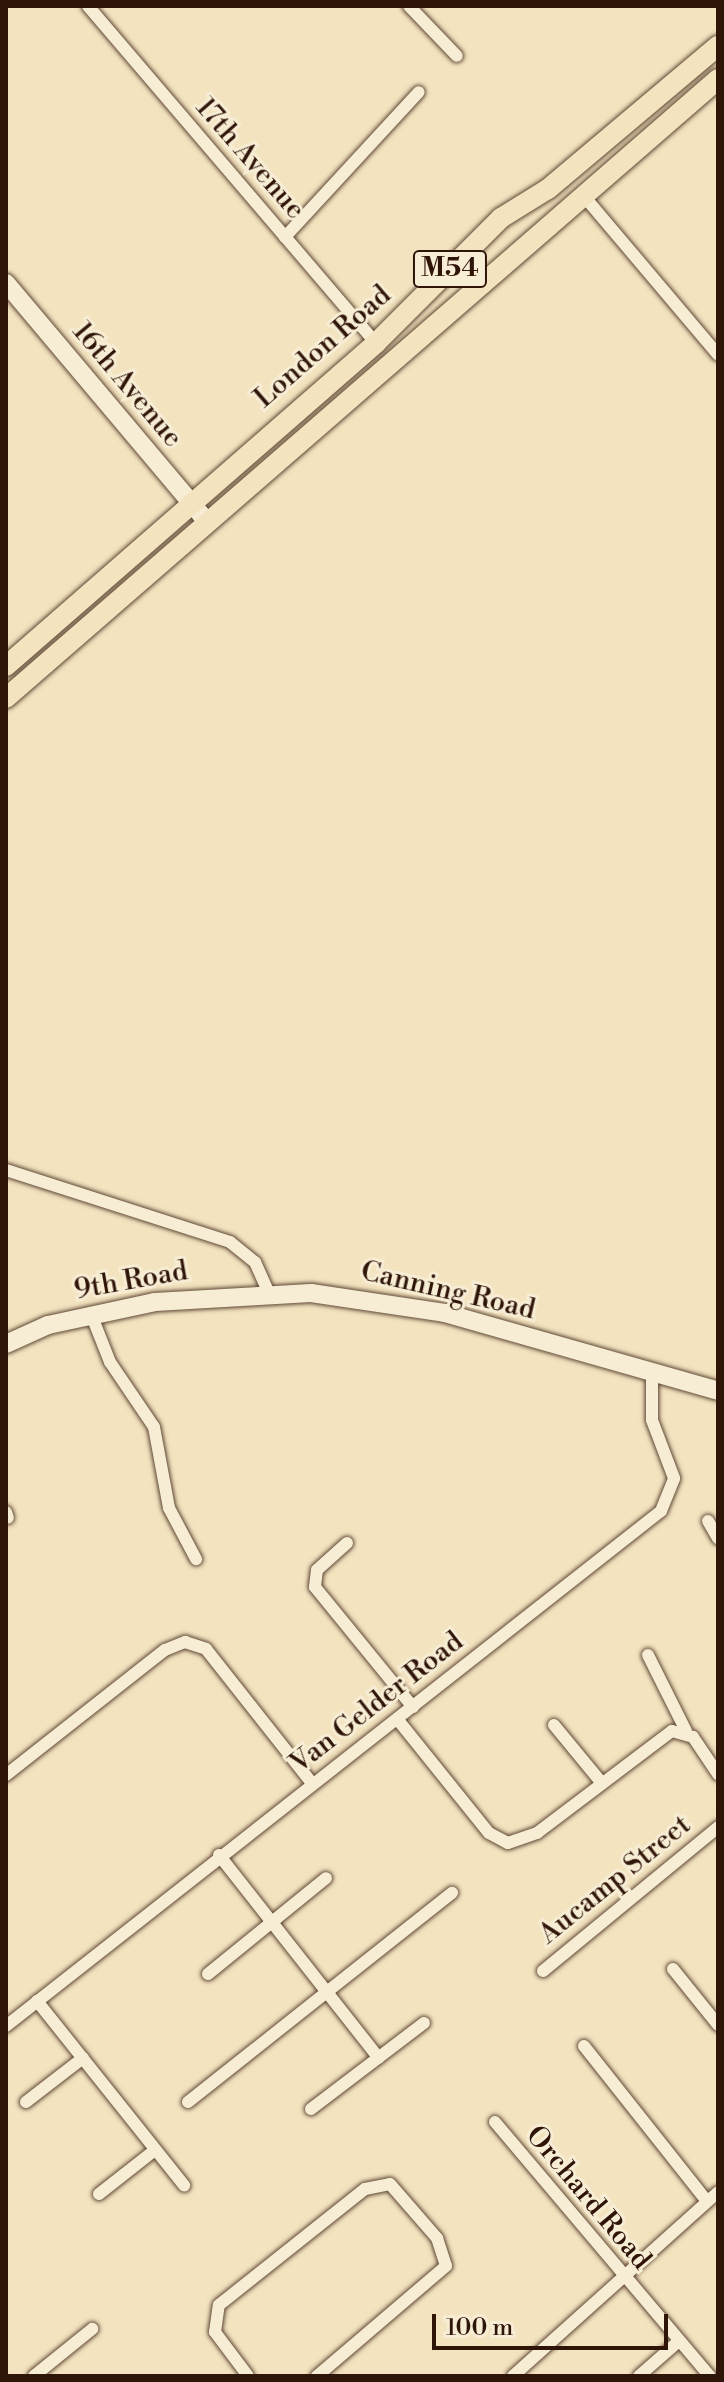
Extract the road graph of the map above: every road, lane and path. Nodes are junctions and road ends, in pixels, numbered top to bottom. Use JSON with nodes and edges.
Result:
{"nodes":[{"id":1,"x":88,"y":6,"type":"edge"},
{"id":2,"x":409,"y":6,"type":"edge"},
{"id":3,"x":718,"y":46,"type":"edge"},
{"id":4,"x":457,"y":56,"type":"dead end"},
{"id":5,"x":718,"y":79,"type":"edge"},
{"id":6,"x":419,"y":92,"type":"dead end"},
{"id":7,"x":583,"y":195,"type":"junction"},
{"id":8,"x":285,"y":237,"type":"junction"},
{"id":9,"x":6,"y":283,"type":"edge"},
{"id":10,"x":376,"y":343,"type":"junction"},
{"id":11,"x":718,"y":355,"type":"edge"},
{"id":12,"x":188,"y":500,"type":"junction"},
{"id":13,"x":207,"y":522,"type":"junction"},
{"id":14,"x":6,"y":666,"type":"edge"},
{"id":15,"x":6,"y":698,"type":"edge"},
{"id":16,"x":6,"y":1170,"type":"edge"},
{"id":17,"x":269,"y":1293,"type":"junction"},
{"id":18,"x":91,"y":1314,"type":"junction"},
{"id":19,"x":6,"y":1344,"type":"edge"},
{"id":20,"x":652,"y":1372,"type":"junction"},
{"id":21,"x":718,"y":1391,"type":"edge"},
{"id":22,"x":708,"y":1521,"type":"dead end"},
{"id":23,"x":718,"y":1538,"type":"edge"},
{"id":24,"x":347,"y":1543,"type":"dead end"},
{"id":25,"x":196,"y":1559,"type":"dead end"},
{"id":26,"x":648,"y":1655,"type":"dead end"},
{"id":27,"x":413,"y":1707,"type":"junction"},
{"id":28,"x":398,"y":1720,"type":"junction"},
{"id":29,"x":554,"y":1725,"type":"dead end"},
{"id":30,"x":686,"y":1731,"type":"junction"},
{"id":31,"x":718,"y":1774,"type":"edge"},
{"id":32,"x":6,"y":1775,"type":"edge"},
{"id":33,"x":601,"y":1782,"type":"junction"},
{"id":34,"x":312,"y":1783,"type":"junction"},
{"id":35,"x":718,"y":1827,"type":"edge"},
{"id":36,"x":219,"y":1855,"type":"junction"},
{"id":37,"x":326,"y":1878,"type":"dead end"},
{"id":38,"x":452,"y":1893,"type":"dead end"},
{"id":39,"x":271,"y":1923,"type":"junction"},
{"id":40,"x":673,"y":1969,"type":"dead end"},
{"id":41,"x":543,"y":1971,"type":"dead end"},
{"id":42,"x":208,"y":1974,"type":"dead end"},
{"id":43,"x":326,"y":1992,"type":"junction"},
{"id":44,"x":37,"y":2001,"type":"junction"},
{"id":45,"x":424,"y":2023,"type":"dead end"},
{"id":46,"x":718,"y":2025,"type":"edge"},
{"id":47,"x":6,"y":2026,"type":"edge"},
{"id":48,"x":584,"y":2046,"type":"dead end"},
{"id":49,"x":83,"y":2058,"type":"junction"},
{"id":50,"x":379,"y":2058,"type":"junction"},
{"id":51,"x":26,"y":2102,"type":"dead end"},
{"id":52,"x":188,"y":2102,"type":"dead end"},
{"id":53,"x":311,"y":2109,"type":"dead end"},
{"id":54,"x":495,"y":2122,"type":"dead end"},
{"id":55,"x":155,"y":2150,"type":"junction"},
{"id":56,"x":184,"y":2185,"type":"dead end"},
{"id":57,"x":718,"y":2192,"type":"edge"},
{"id":58,"x":99,"y":2194,"type":"dead end"},
{"id":59,"x":707,"y":2201,"type":"junction"},
{"id":60,"x":622,"y":2278,"type":"junction"},
{"id":61,"x":92,"y":2329,"type":"dead end"},
{"id":62,"x":679,"y":2341,"type":"junction"},
{"id":63,"x":34,"y":2376,"type":"edge"},
{"id":64,"x":248,"y":2376,"type":"edge"},
{"id":65,"x":317,"y":2376,"type":"edge"},
{"id":66,"x":513,"y":2376,"type":"edge"},
{"id":67,"x":639,"y":2376,"type":"edge"},
{"id":68,"x":710,"y":2376,"type":"edge"}],
"edges":[{"from":1,"to":8,"type":"street","name":"17th Avenue"},
{"from":2,"to":4,"type":"street"},
{"from":3,"to":10,"type":"main road","name":"London Road","number":"M54"},
{"from":5,"to":7,"type":"main road","name":"London Road","number":"M54"},
{"from":6,"to":8,"type":"street"},
{"from":7,"to":11,"type":"street"},
{"from":7,"to":13,"type":"main road","name":"London Road","number":"M54"},
{"from":8,"to":10,"type":"street","name":"17th Avenue"},
{"from":9,"to":12,"type":"main road","name":"16th Avenue"},
{"from":10,"to":12,"type":"main road","name":"London Road","number":"M54"},
{"from":12,"to":13,"type":"main road","name":"16th Avenue"},
{"from":12,"to":14,"type":"main road","name":"London Road","number":"M54"},
{"from":13,"to":15,"type":"main road","name":"London Road","number":"M54"},
{"from":16,"to":17,"type":"street"},
{"from":17,"to":18,"type":"main road","name":"9th Road"},
{"from":17,"to":20,"type":"main road","name":"Canning Road"},
{"from":18,"to":19,"type":"main road","name":"9th Road"},
{"from":18,"to":25,"type":"street"},
{"from":20,"to":21,"type":"main road","name":"Canning Road"},
{"from":20,"to":27,"type":"street","name":"Van Gelder Road"},
{"from":22,"to":23,"type":"street"},
{"from":24,"to":27,"type":"street"},
{"from":26,"to":30,"type":"street"},
{"from":27,"to":28,"type":"street","name":"Van Gelder Road"},
{"from":28,"to":33,"type":"street"},
{"from":28,"to":34,"type":"street","name":"Van Gelder Road"},
{"from":29,"to":33,"type":"street"},
{"from":30,"to":31,"type":"street"},
{"from":30,"to":33,"type":"street"},
{"from":32,"to":34,"type":"street"},
{"from":34,"to":36,"type":"street","name":"Van Gelder Road"},
{"from":35,"to":41,"type":"street","name":"Aucamp Street"},
{"from":36,"to":39,"type":"street"},
{"from":36,"to":44,"type":"street","name":"Van Gelder Road"},
{"from":37,"to":39,"type":"street"},
{"from":38,"to":43,"type":"street"},
{"from":39,"to":42,"type":"street"},
{"from":39,"to":43,"type":"street"},
{"from":40,"to":46,"type":"street"},
{"from":43,"to":50,"type":"street"},
{"from":43,"to":52,"type":"street"},
{"from":44,"to":47,"type":"street","name":"Van Gelder Road"},
{"from":44,"to":49,"type":"street"},
{"from":45,"to":50,"type":"street"},
{"from":48,"to":59,"type":"street"},
{"from":49,"to":51,"type":"street"},
{"from":49,"to":55,"type":"street"},
{"from":50,"to":53,"type":"street"},
{"from":54,"to":60,"type":"street","name":"Orchard Road"},
{"from":55,"to":56,"type":"street"},
{"from":55,"to":58,"type":"street"},
{"from":57,"to":59,"type":"street"},
{"from":59,"to":60,"type":"street"},
{"from":60,"to":62,"type":"street","name":"Orchard Road"},
{"from":60,"to":66,"type":"street"},
{"from":61,"to":63,"type":"street"},
{"from":62,"to":67,"type":"street"},
{"from":62,"to":68,"type":"street","name":"Orchard Road"},
{"from":64,"to":65,"type":"street"}]}
